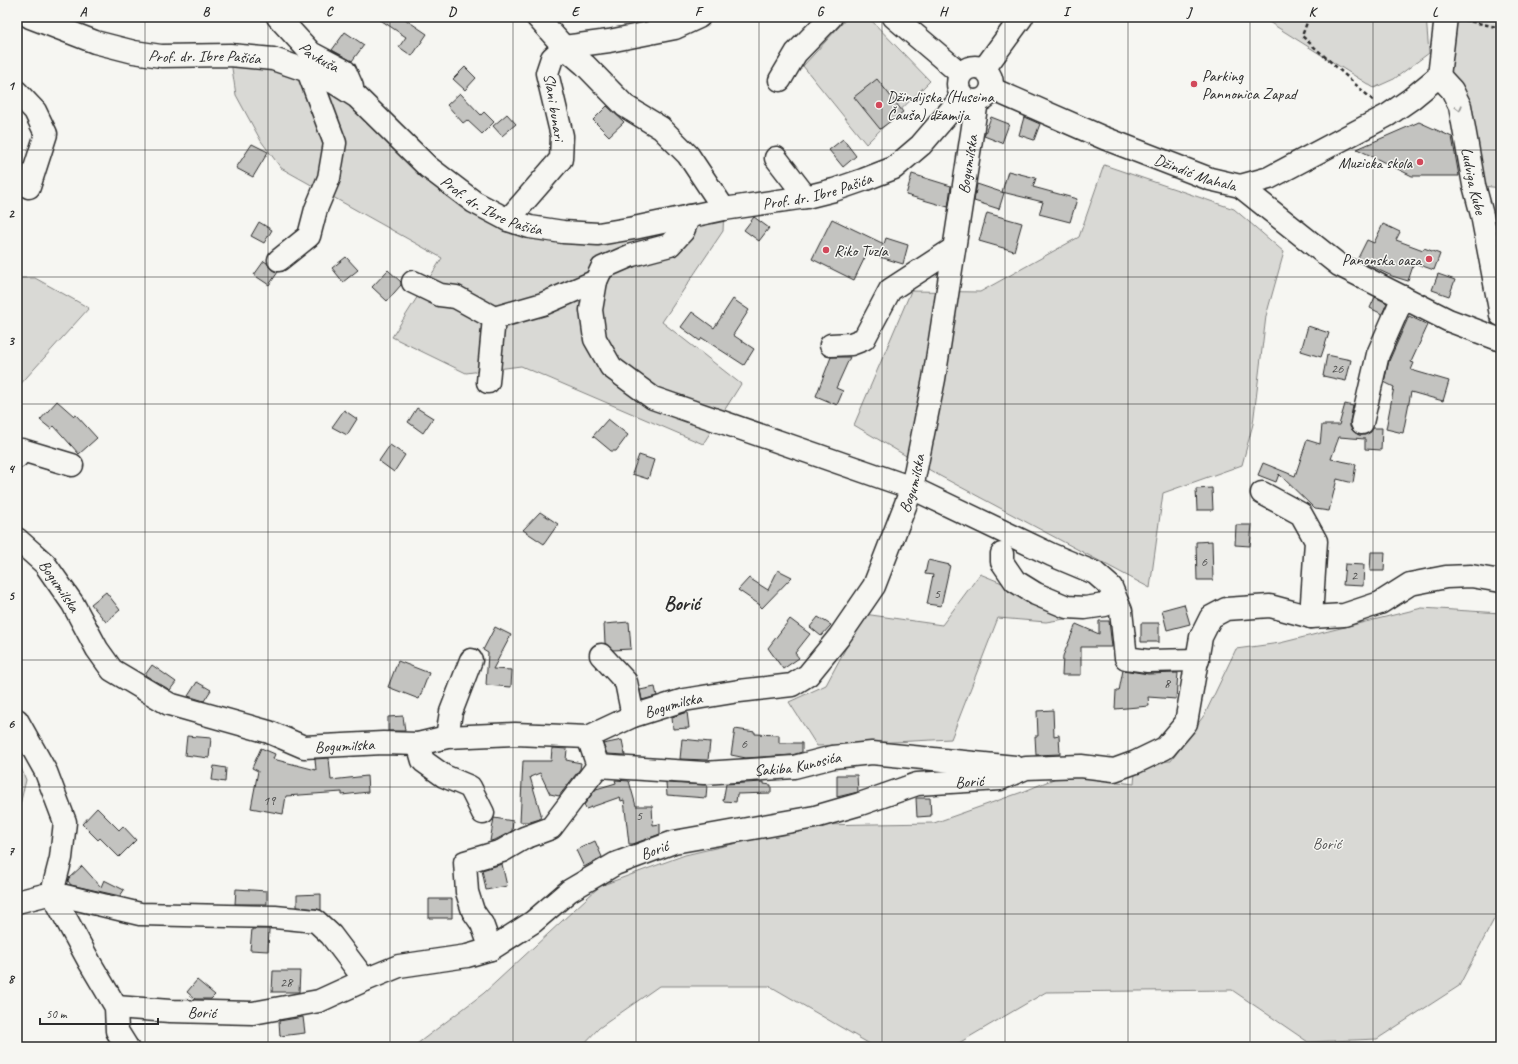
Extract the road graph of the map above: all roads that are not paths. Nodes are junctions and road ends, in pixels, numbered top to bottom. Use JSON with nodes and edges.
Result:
{"nodes":[{"id":1,"x":30,"y":17,"type":"edge"},
{"id":2,"x":278,"y":17,"type":"edge"},
{"id":3,"x":537,"y":17,"type":"edge"},
{"id":4,"x":698,"y":17,"type":"edge"},
{"id":5,"x":831,"y":17,"type":"edge"},
{"id":6,"x":894,"y":17,"type":"edge"},
{"id":7,"x":1022,"y":17,"type":"edge"},
{"id":8,"x":1451,"y":18,"type":"edge"},
{"id":9,"x":564,"y":47,"type":"junction"},
{"id":10,"x":984,"y":69,"type":"junction"},
{"id":11,"x":308,"y":71,"type":"junction"},
{"id":12,"x":960,"y":74,"type":"junction"},
{"id":13,"x":1439,"y":76,"type":"junction"},
{"id":14,"x":780,"y":80,"type":"dead end"},
{"id":15,"x":17,"y":92,"type":"edge"},
{"id":16,"x":977,"y":95,"type":"junction"},
{"id":17,"x":356,"y":97,"type":"junction"},
{"id":18,"x":776,"y":158,"type":"dead end"},
{"id":19,"x":1240,"y":186,"type":"junction"},
{"id":20,"x":29,"y":187,"type":"dead end"},
{"id":21,"x":806,"y":197,"type":"junction"},
{"id":22,"x":724,"y":208,"type":"junction"},
{"id":23,"x":689,"y":216,"type":"junction"},
{"id":24,"x":1492,"y":217,"type":"edge"},
{"id":25,"x":508,"y":220,"type":"junction"},
{"id":26,"x":953,"y":250,"type":"junction"},
{"id":27,"x":279,"y":260,"type":"dead end"},
{"id":28,"x":596,"y":281,"type":"junction"},
{"id":29,"x":413,"y":282,"type":"dead end"},
{"id":30,"x":1403,"y":297,"type":"junction"},
{"id":31,"x":1501,"y":315,"type":"edge"},
{"id":32,"x":494,"y":318,"type":"junction"},
{"id":33,"x":1501,"y":340,"type":"edge"},
{"id":34,"x":831,"y":345,"type":"dead end"},
{"id":35,"x":488,"y":382,"type":"dead end"},
{"id":36,"x":1362,"y":423,"type":"dead end"},
{"id":37,"x":17,"y":457,"type":"edge"},
{"id":38,"x":72,"y":465,"type":"dead end"},
{"id":39,"x":912,"y":488,"type":"junction"},
{"id":40,"x":1262,"y":492,"type":"dead end"},
{"id":41,"x":17,"y":539,"type":"edge"},
{"id":42,"x":1002,"y":554,"type":"dead end"},
{"id":43,"x":1501,"y":581,"type":"edge"},
{"id":44,"x":1114,"y":595,"type":"junction"},
{"id":45,"x":1311,"y":617,"type":"junction"},
{"id":46,"x":601,"y":655,"type":"dead end"},
{"id":47,"x":471,"y":660,"type":"dead end"},
{"id":48,"x":1198,"y":660,"type":"junction"},
{"id":49,"x":634,"y":716,"type":"junction"},
{"id":50,"x":17,"y":720,"type":"edge"},
{"id":51,"x":447,"y":737,"type":"junction"},
{"id":52,"x":588,"y":737,"type":"junction"},
{"id":53,"x":418,"y":744,"type":"junction"},
{"id":54,"x":598,"y":766,"type":"junction"},
{"id":55,"x":1026,"y":768,"type":"junction"},
{"id":56,"x":484,"y":813,"type":"dead end"},
{"id":57,"x":52,"y":893,"type":"junction"},
{"id":58,"x":17,"y":902,"type":"edge"},
{"id":59,"x":491,"y":949,"type":"junction"},
{"id":60,"x":365,"y":980,"type":"junction"},
{"id":61,"x":116,"y":1007,"type":"junction"},
{"id":62,"x":127,"y":1047,"type":"edge"}],
"edges":[{"from":1,"to":11,"type":"street","name":"Prof. dr. Ibre Pašića"},
{"from":2,"to":17,"type":"street","name":"Pavkuša"},
{"from":3,"to":9,"type":"street"},
{"from":4,"to":9,"type":"street"},
{"from":5,"to":14,"type":"street"},
{"from":6,"to":12,"type":"street"},
{"from":7,"to":10,"type":"street"},
{"from":8,"to":13,"type":"street"},
{"from":9,"to":22,"type":"street"},
{"from":9,"to":25,"type":"street","name":"Slani bunari"},
{"from":10,"to":12,"type":"street"},
{"from":10,"to":16,"type":"street"},
{"from":11,"to":17,"type":"street","name":"Prof. dr. Ibre Pašića"},
{"from":11,"to":27,"type":"street"},
{"from":12,"to":16,"type":"street"},
{"from":13,"to":19,"type":"street"},
{"from":13,"to":24,"type":"street","name":"Ludviga Kube","one_way":true},
{"from":15,"to":20,"type":"street"},
{"from":16,"to":19,"type":"street","name":"Džindić Mahala"},
{"from":16,"to":21,"type":"street","name":"Prof. dr. Ibre Pašića"},
{"from":16,"to":26,"type":"street","name":"Bogumilska"},
{"from":17,"to":25,"type":"street","name":"Prof. dr. Ibre Pašića"},
{"from":18,"to":21,"type":"street"},
{"from":19,"to":30,"type":"street","name":"Džindić Mahala"},
{"from":21,"to":22,"type":"street","name":"Prof. dr. Ibre Pašića"},
{"from":22,"to":23,"type":"street","name":"Prof. dr. Ibre Pašića"},
{"from":23,"to":25,"type":"street","name":"Prof. dr. Ibre Pašića"},
{"from":23,"to":28,"type":"street"},
{"from":24,"to":31,"type":"street","name":"Ludviga Kube"},
{"from":26,"to":34,"type":"street"},
{"from":26,"to":39,"type":"street","name":"Bogumilska"},
{"from":28,"to":32,"type":"street"},
{"from":28,"to":39,"type":"street"},
{"from":29,"to":32,"type":"street"},
{"from":30,"to":33,"type":"street","name":"Džindić Mahala"},
{"from":30,"to":36,"type":"street"},
{"from":32,"to":35,"type":"street"},
{"from":37,"to":38,"type":"street"},
{"from":39,"to":44,"type":"street"},
{"from":39,"to":49,"type":"street","name":"Bogumilska"},
{"from":40,"to":45,"type":"street"},
{"from":41,"to":53,"type":"street","name":"Bogumilska"},
{"from":42,"to":44,"type":"street"},
{"from":43,"to":45,"type":"street","name":"Borić"},
{"from":44,"to":48,"type":"street"},
{"from":45,"to":48,"type":"street","name":"Borić"},
{"from":46,"to":49,"type":"street"},
{"from":47,"to":51,"type":"street"},
{"from":48,"to":55,"type":"street","name":"Borić"},
{"from":49,"to":52,"type":"street","name":"Bogumilska"},
{"from":50,"to":57,"type":"street"},
{"from":51,"to":52,"type":"street","name":"Bogumilska"},
{"from":51,"to":53,"type":"street","name":"Bogumilska"},
{"from":52,"to":54,"type":"street"},
{"from":53,"to":56,"type":"street"},
{"from":54,"to":55,"type":"street","name":"Sakiba Kunosića"},
{"from":54,"to":59,"type":"street"},
{"from":55,"to":59,"type":"street","name":"Borić"},
{"from":57,"to":58,"type":"street"},
{"from":57,"to":60,"type":"street"},
{"from":57,"to":61,"type":"street"},
{"from":59,"to":60,"type":"street","name":"Borić"},
{"from":60,"to":61,"type":"street","name":"Borić"},
{"from":61,"to":62,"type":"street"}]}
